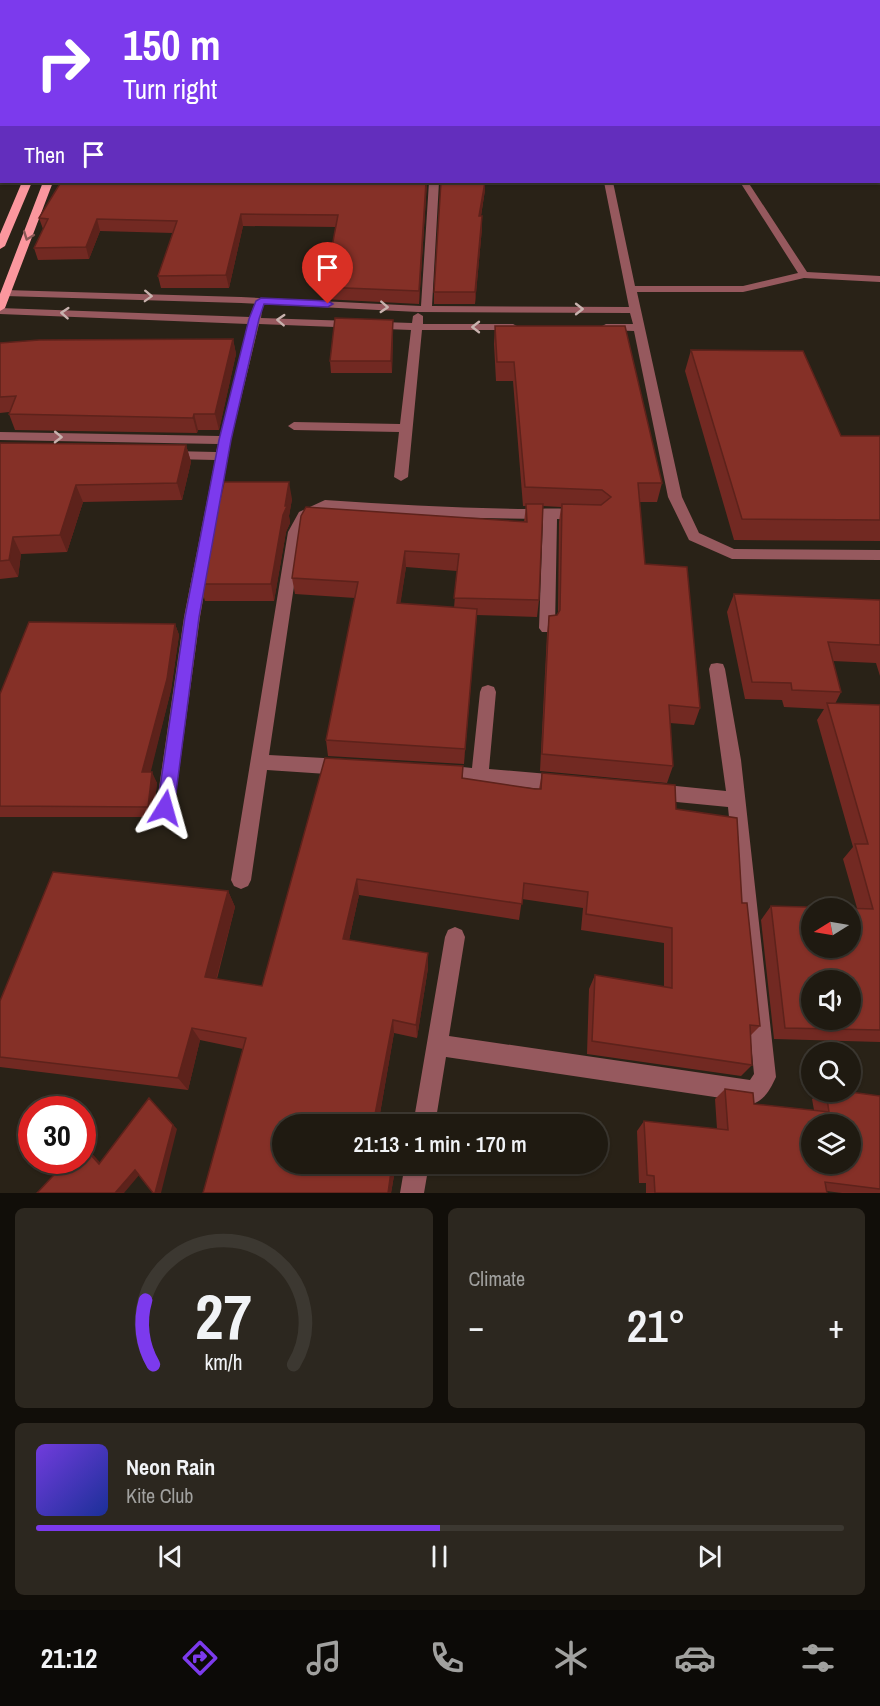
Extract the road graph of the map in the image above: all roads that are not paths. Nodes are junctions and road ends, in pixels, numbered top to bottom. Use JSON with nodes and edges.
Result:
{"nodes":[{"id":1,"x":27,"y":183,"type":"edge"},
{"id":2,"x":48,"y":183,"type":"edge"},
{"id":3,"x":434,"y":183,"type":"edge"},
{"id":4,"x":608,"y":183,"type":"edge"},
{"id":5,"x":745,"y":183,"type":"edge"},
{"id":6,"x":0,"y":246,"type":"edge"},
{"id":7,"x":804,"y":275,"type":"junction"},
{"id":8,"x":880,"y":279,"type":"edge"},
{"id":9,"x":630,"y":289,"type":"junction"},
{"id":10,"x":5,"y":293,"type":"junction"},
{"id":11,"x":105,"y":294,"type":"junction"},
{"id":12,"x":261,"y":301,"type":"junction"},
{"id":13,"x":0,"y":309,"type":"edge"},
{"id":14,"x":422,"y":309,"type":"junction"},
{"id":15,"x":635,"y":310,"type":"junction"},
{"id":16,"x":94,"y":315,"type":"junction"},
{"id":17,"x":254,"y":319,"type":"junction"},
{"id":18,"x":417,"y":327,"type":"junction"},
{"id":19,"x":522,"y":327,"type":"edge"},
{"id":20,"x":592,"y":327,"type":"edge"},
{"id":21,"x":639,"y":328,"type":"junction"},
{"id":22,"x":294,"y":426,"type":"dead end"},
{"id":23,"x":405,"y":428,"type":"junction"},
{"id":24,"x":0,"y":436,"type":"edge"},
{"id":25,"x":225,"y":440,"type":"junction"},
{"id":26,"x":152,"y":455,"type":"edge"},
{"id":27,"x":222,"y":456,"type":"junction"},
{"id":28,"x":401,"y":477,"type":"dead end"},
{"id":29,"x":550,"y":513,"type":"junction"},
{"id":30,"x":598,"y":516,"type":"edge"},
{"id":31,"x":880,"y":555,"type":"edge"},
{"id":32,"x":547,"y":628,"type":"edge"},
{"id":33,"x":717,"y":669,"type":"dead end"},
{"id":34,"x":488,"y":692,"type":"dead end"},
{"id":35,"x":259,"y":762,"type":"junction"},
{"id":36,"x":363,"y":768,"type":"edge"},
{"id":37,"x":422,"y":772,"type":"edge"},
{"id":38,"x":480,"y":775,"type":"junction"},
{"id":39,"x":573,"y":784,"type":"edge"},
{"id":40,"x":643,"y":791,"type":"edge"},
{"id":41,"x":736,"y":800,"type":"junction"},
{"id":42,"x":165,"y":808,"type":"dead end"},
{"id":43,"x":241,"y":880,"type":"dead end"},
{"id":44,"x":455,"y":937,"type":"dead end"},
{"id":45,"x":439,"y":1045,"type":"junction"},
{"id":46,"x":426,"y":1114,"type":"edge"},
{"id":47,"x":415,"y":1174,"type":"edge"},
{"id":48,"x":412,"y":1193,"type":"edge"}],
"edges":[{"from":1,"to":6,"type":"main road"},
{"from":2,"to":10,"type":"main road","one_way":true},
{"from":3,"to":14,"type":"street"},
{"from":4,"to":9,"type":"street"},
{"from":5,"to":7,"type":"street"},
{"from":7,"to":8,"type":"street"},
{"from":7,"to":9,"type":"street"},
{"from":9,"to":15,"type":"street"},
{"from":10,"to":11,"type":"street"},
{"from":10,"to":13,"type":"main road"},
{"from":11,"to":12,"type":"street","one_way":true},
{"from":11,"to":16,"type":"street"},
{"from":12,"to":14,"type":"street","one_way":true},
{"from":12,"to":17,"type":"street"},
{"from":16,"to":13,"type":"street","one_way":true},
{"from":14,"to":15,"type":"street","one_way":true},
{"from":14,"to":18,"type":"street"},
{"from":15,"to":21,"type":"street"},
{"from":16,"to":17,"type":"street"},
{"from":18,"to":17,"type":"street","one_way":true},
{"from":17,"to":25,"type":"street"},
{"from":19,"to":18,"type":"street","one_way":true},
{"from":18,"to":23,"type":"street"},
{"from":20,"to":21,"type":"street"},
{"from":21,"to":31,"type":"street"},
{"from":22,"to":23,"type":"street"},
{"from":23,"to":28,"type":"street"},
{"from":24,"to":25,"type":"street","one_way":true},
{"from":25,"to":27,"type":"street"},
{"from":26,"to":27,"type":"street"},
{"from":27,"to":42,"type":"street"},
{"from":29,"to":30,"type":"street"},
{"from":29,"to":32,"type":"street"},
{"from":29,"to":35,"type":"street"},
{"from":33,"to":41,"type":"street"},
{"from":34,"to":38,"type":"street"},
{"from":35,"to":36,"type":"street"},
{"from":35,"to":43,"type":"street"},
{"from":37,"to":38,"type":"street"},
{"from":38,"to":39,"type":"street"},
{"from":40,"to":41,"type":"street"},
{"from":41,"to":45,"type":"street"},
{"from":44,"to":45,"type":"street"},
{"from":45,"to":46,"type":"street"},
{"from":47,"to":48,"type":"street"}]}
